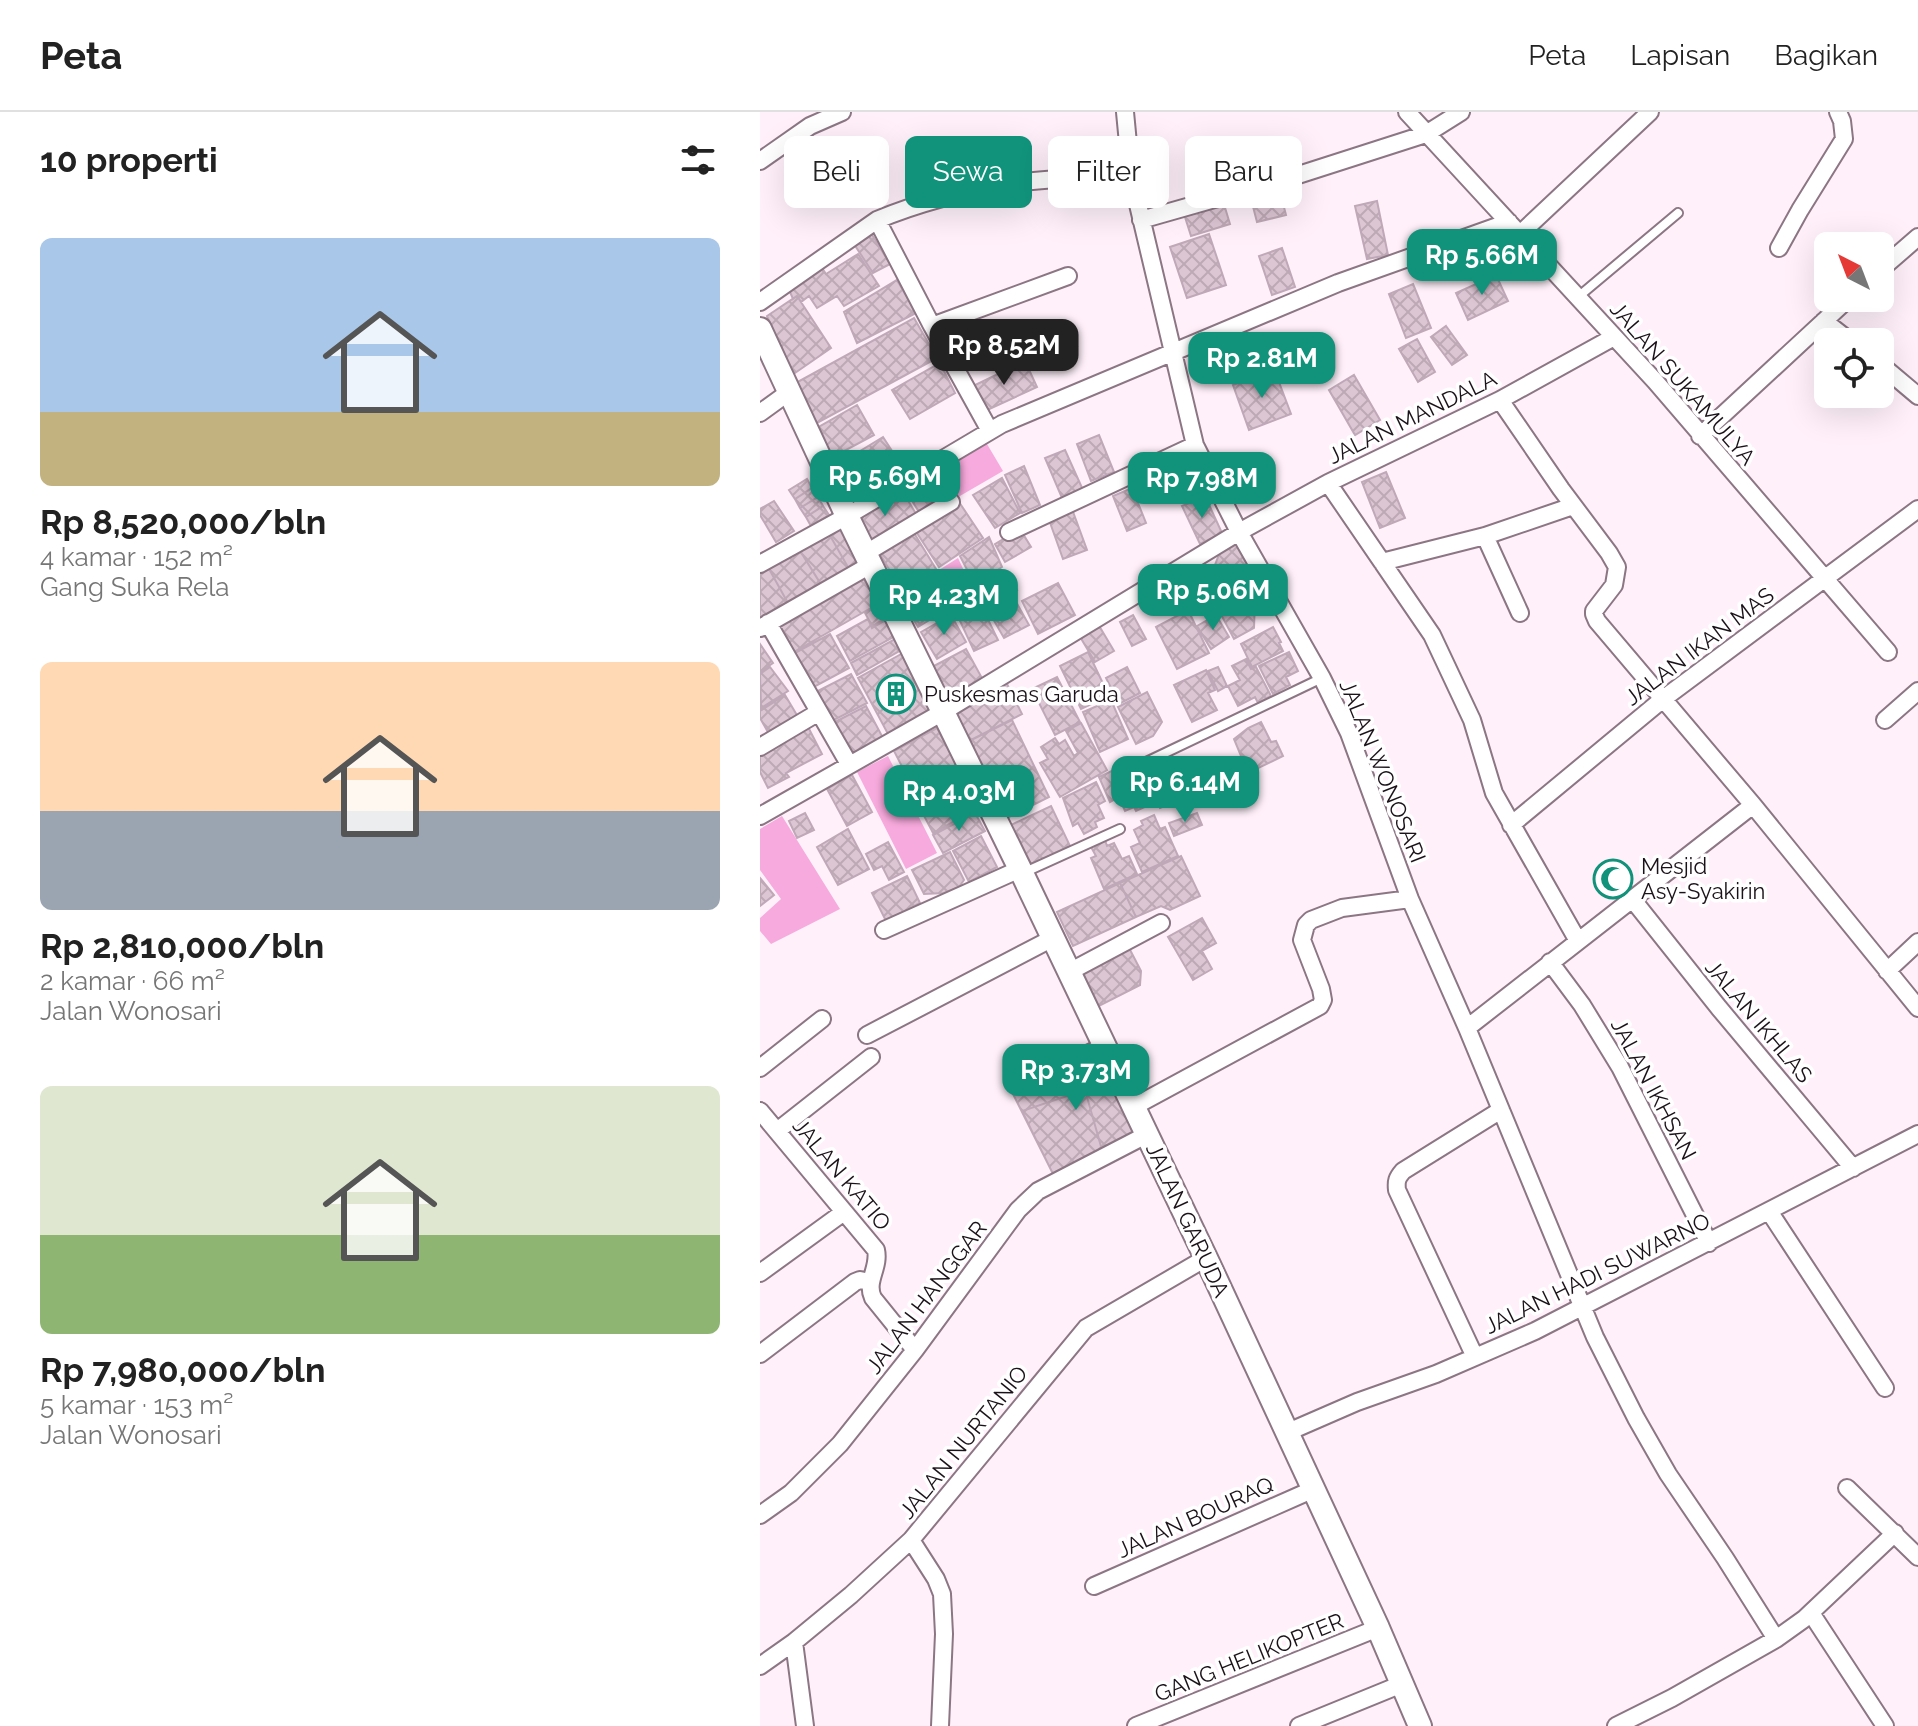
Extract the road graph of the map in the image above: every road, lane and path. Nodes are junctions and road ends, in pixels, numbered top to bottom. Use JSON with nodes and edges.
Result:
{"nodes":[{"id":1,"x":842,"y":112,"type":"edge"},
{"id":2,"x":1125,"y":112,"type":"edge"},
{"id":3,"x":1407,"y":112,"type":"edge"},
{"id":4,"x":1461,"y":112,"type":"edge"},
{"id":5,"x":1650,"y":112,"type":"edge"},
{"id":6,"x":1838,"y":112,"type":"edge"},
{"id":7,"x":809,"y":119,"type":"edge"},
{"id":8,"x":1426,"y":134,"type":"junction"},
{"id":9,"x":1127,"y":136,"type":"edge"},
{"id":10,"x":760,"y":161,"type":"edge"},
{"id":11,"x":1048,"y":181,"type":"edge"},
{"id":12,"x":1138,"y":208,"type":"edge"},
{"id":13,"x":1678,"y":213,"type":"dead end"},
{"id":14,"x":877,"y":220,"type":"junction"},
{"id":15,"x":1141,"y":220,"type":"junction"},
{"id":16,"x":1515,"y":228,"type":"junction"},
{"id":17,"x":1918,"y":237,"type":"edge"},
{"id":18,"x":1779,"y":248,"type":"dead end"},
{"id":19,"x":1894,"y":258,"type":"edge"},
{"id":20,"x":1068,"y":276,"type":"dead end"},
{"id":21,"x":1578,"y":297,"type":"junction"},
{"id":22,"x":760,"y":302,"type":"edge"},
{"id":23,"x":1834,"y":312,"type":"edge"},
{"id":24,"x":1824,"y":321,"type":"junction"},
{"id":25,"x":932,"y":326,"type":"junction"},
{"id":26,"x":1833,"y":328,"type":"edge"},
{"id":27,"x":760,"y":329,"type":"edge"},
{"id":28,"x":1614,"y":337,"type":"junction"},
{"id":29,"x":1171,"y":352,"type":"junction"},
{"id":30,"x":1894,"y":376,"type":"edge"},
{"id":31,"x":789,"y":392,"type":"junction"},
{"id":32,"x":1918,"y":396,"type":"edge"},
{"id":33,"x":1500,"y":400,"type":"junction"},
{"id":34,"x":760,"y":413,"type":"edge"},
{"id":35,"x":990,"y":431,"type":"junction"},
{"id":36,"x":1700,"y":436,"type":"junction"},
{"id":37,"x":1195,"y":445,"type":"junction"},
{"id":38,"x":1328,"y":483,"type":"junction"},
{"id":39,"x":951,"y":502,"type":"dead end"},
{"id":40,"x":1573,"y":506,"type":"junction"},
{"id":41,"x":1918,"y":509,"type":"edge"},
{"id":42,"x":847,"y":516,"type":"junction"},
{"id":43,"x":1009,"y":532,"type":"dead end"},
{"id":44,"x":1239,"y":532,"type":"junction"},
{"id":45,"x":1485,"y":536,"type":"junction"},
{"id":46,"x":869,"y":558,"type":"junction"},
{"id":47,"x":1382,"y":562,"type":"junction"},
{"id":48,"x":760,"y":564,"type":"edge"},
{"id":49,"x":1825,"y":578,"type":"junction"},
{"id":50,"x":1520,"y":613,"type":"dead end"},
{"id":51,"x":764,"y":626,"type":"edge"},
{"id":52,"x":1888,"y":652,"type":"dead end"},
{"id":53,"x":1322,"y":678,"type":"junction"},
{"id":54,"x":1918,"y":691,"type":"edge"},
{"id":55,"x":1663,"y":699,"type":"junction"},
{"id":56,"x":819,"y":712,"type":"junction"},
{"id":57,"x":943,"y":712,"type":"junction"},
{"id":58,"x":1885,"y":720,"type":"dead end"},
{"id":59,"x":760,"y":747,"type":"edge"},
{"id":60,"x":1144,"y":763,"type":"dead end"},
{"id":61,"x":849,"y":764,"type":"junction"},
{"id":62,"x":1753,"y":805,"type":"junction"},
{"id":63,"x":760,"y":816,"type":"edge"},
{"id":64,"x":1511,"y":825,"type":"junction"},
{"id":65,"x":1120,"y":829,"type":"dead end"},
{"id":66,"x":1021,"y":871,"type":"junction"},
{"id":67,"x":1410,"y":899,"type":"junction"},
{"id":68,"x":1633,"y":900,"type":"junction"},
{"id":69,"x":1161,"y":923,"type":"dead end"},
{"id":70,"x":884,"y":930,"type":"dead end"},
{"id":71,"x":1053,"y":938,"type":"junction"},
{"id":72,"x":1578,"y":941,"type":"junction"},
{"id":73,"x":1918,"y":942,"type":"edge"},
{"id":74,"x":1550,"y":962,"type":"junction"},
{"id":75,"x":1887,"y":971,"type":"junction"},
{"id":76,"x":1069,"y":972,"type":"junction"},
{"id":77,"x":1918,"y":1008,"type":"edge"},
{"id":78,"x":822,"y":1019,"type":"dead end"},
{"id":79,"x":1467,"y":1028,"type":"junction"},
{"id":80,"x":867,"y":1035,"type":"dead end"},
{"id":81,"x":1103,"y":1042,"type":"junction"},
{"id":82,"x":871,"y":1057,"type":"dead end"},
{"id":83,"x":760,"y":1068,"type":"edge"},
{"id":84,"x":1018,"y":1084,"type":"dead end"},
{"id":85,"x":1135,"y":1106,"type":"junction"},
{"id":86,"x":1501,"y":1110,"type":"junction"},
{"id":87,"x":760,"y":1111,"type":"edge"},
{"id":88,"x":777,"y":1131,"type":"junction"},
{"id":89,"x":1148,"y":1134,"type":"junction"},
{"id":90,"x":1918,"y":1134,"type":"edge"},
{"id":91,"x":1853,"y":1168,"type":"junction"},
{"id":92,"x":1769,"y":1211,"type":"junction"},
{"id":93,"x":844,"y":1212,"type":"junction"},
{"id":94,"x":1709,"y":1243,"type":"junction"},
{"id":95,"x":1206,"y":1258,"type":"junction"},
{"id":96,"x":760,"y":1273,"type":"edge"},
{"id":97,"x":870,"y":1282,"type":"junction"},
{"id":98,"x":1584,"y":1307,"type":"junction"},
{"id":99,"x":915,"y":1350,"type":"junction"},
{"id":100,"x":760,"y":1354,"type":"edge"},
{"id":101,"x":1475,"y":1357,"type":"junction"},
{"id":102,"x":1885,"y":1388,"type":"dead end"},
{"id":103,"x":1288,"y":1432,"type":"junction"},
{"id":104,"x":1847,"y":1488,"type":"dead end"},
{"id":105,"x":1314,"y":1489,"type":"junction"},
{"id":106,"x":760,"y":1515,"type":"edge"},
{"id":107,"x":1895,"y":1533,"type":"junction"},
{"id":108,"x":911,"y":1540,"type":"junction"},
{"id":109,"x":1918,"y":1557,"type":"edge"},
{"id":110,"x":1094,"y":1586,"type":"dead end"},
{"id":111,"x":1811,"y":1613,"type":"junction"},
{"id":112,"x":1378,"y":1628,"type":"junction"},
{"id":113,"x":1776,"y":1639,"type":"junction"},
{"id":114,"x":794,"y":1642,"type":"junction"},
{"id":115,"x":760,"y":1666,"type":"edge"},
{"id":116,"x":1402,"y":1684,"type":"junction"},
{"id":117,"x":805,"y":1726,"type":"edge"},
{"id":118,"x":940,"y":1726,"type":"edge"},
{"id":119,"x":1136,"y":1726,"type":"edge"},
{"id":120,"x":1299,"y":1726,"type":"edge"},
{"id":121,"x":1420,"y":1726,"type":"edge"},
{"id":122,"x":1616,"y":1726,"type":"edge"},
{"id":123,"x":1885,"y":1726,"type":"edge"}],
"edges":[{"from":1,"to":7,"type":"street"},
{"from":2,"to":9,"type":"street","name":"JALAN WONOSARI"},
{"from":3,"to":8,"type":"street","name":"JALAN SUKAMULYA"},
{"from":4,"to":8,"type":"street"},
{"from":5,"to":16,"type":"street"},
{"from":6,"to":18,"type":"street"},
{"from":7,"to":10,"type":"street"},
{"from":8,"to":15,"type":"street"},
{"from":8,"to":16,"type":"street","name":"JALAN SUKAMULYA"},
{"from":11,"to":14,"type":"street"},
{"from":12,"to":15,"type":"street","name":"JALAN WONOSARI"},
{"from":13,"to":21,"type":"lane"},
{"from":14,"to":22,"type":"street"},
{"from":14,"to":25,"type":"street"},
{"from":15,"to":29,"type":"street","name":"JALAN WONOSARI"},
{"from":16,"to":21,"type":"street","name":"JALAN SUKAMULYA"},
{"from":16,"to":29,"type":"street"},
{"from":17,"to":19,"type":"street"},
{"from":20,"to":25,"type":"street"},
{"from":21,"to":28,"type":"street","name":"JALAN SUKAMULYA"},
{"from":23,"to":24,"type":"street"},
{"from":24,"to":26,"type":"street"},
{"from":24,"to":36,"type":"street"},
{"from":25,"to":35,"type":"street"},
{"from":27,"to":31,"type":"street","name":"JALAN GARUDA"},
{"from":28,"to":33,"type":"street","name":"JALAN MANDALA"},
{"from":28,"to":36,"type":"street","name":"JALAN SUKAMULYA"},
{"from":29,"to":35,"type":"street"},
{"from":29,"to":37,"type":"street","name":"JALAN WONOSARI"},
{"from":30,"to":32,"type":"street"},
{"from":31,"to":34,"type":"street"},
{"from":31,"to":42,"type":"street","name":"JALAN GARUDA"},
{"from":33,"to":38,"type":"street","name":"JALAN MANDALA"},
{"from":33,"to":40,"type":"street"},
{"from":35,"to":42,"type":"street"},
{"from":36,"to":49,"type":"street","name":"JALAN SUKAMULYA"},
{"from":37,"to":43,"type":"street"},
{"from":37,"to":44,"type":"street","name":"JALAN WONOSARI"},
{"from":38,"to":44,"type":"street","name":"JALAN MANDALA"},
{"from":38,"to":47,"type":"street"},
{"from":39,"to":46,"type":"street"},
{"from":40,"to":45,"type":"street"},
{"from":40,"to":55,"type":"street"},
{"from":41,"to":49,"type":"street","name":"JALAN IKAN MAS"},
{"from":42,"to":46,"type":"street","name":"JALAN GARUDA"},
{"from":42,"to":48,"type":"street"},
{"from":44,"to":53,"type":"street","name":"JALAN WONOSARI"},
{"from":44,"to":57,"type":"street","name":"JALAN MANDALA"},
{"from":45,"to":47,"type":"street"},
{"from":45,"to":50,"type":"street"},
{"from":46,"to":51,"type":"street"},
{"from":46,"to":57,"type":"street","name":"JALAN GARUDA"},
{"from":47,"to":64,"type":"street"},
{"from":49,"to":52,"type":"street","name":"JALAN SUKAMULYA"},
{"from":49,"to":55,"type":"street","name":"JALAN IKAN MAS"},
{"from":51,"to":56,"type":"street"},
{"from":53,"to":60,"type":"lane"},
{"from":53,"to":67,"type":"street","name":"JALAN WONOSARI"},
{"from":54,"to":58,"type":"street"},
{"from":55,"to":62,"type":"street"},
{"from":55,"to":64,"type":"street","name":"JALAN IKAN MAS"},
{"from":56,"to":59,"type":"street"},
{"from":56,"to":61,"type":"street"},
{"from":57,"to":61,"type":"street","name":"JALAN MANDALA"},
{"from":57,"to":66,"type":"street","name":"JALAN GARUDA"},
{"from":61,"to":63,"type":"street","name":"JALAN MANDALA"},
{"from":62,"to":68,"type":"street"},
{"from":62,"to":75,"type":"street"},
{"from":64,"to":72,"type":"street"},
{"from":65,"to":66,"type":"lane"},
{"from":66,"to":70,"type":"street"},
{"from":66,"to":71,"type":"street","name":"JALAN GARUDA"},
{"from":67,"to":79,"type":"street","name":"JALAN WONOSARI"},
{"from":67,"to":85,"type":"street"},
{"from":68,"to":72,"type":"street"},
{"from":68,"to":91,"type":"street","name":"JALAN IKHLAS"},
{"from":69,"to":76,"type":"street"},
{"from":71,"to":76,"type":"street","name":"JALAN GARUDA"},
{"from":71,"to":80,"type":"street"},
{"from":72,"to":74,"type":"street"},
{"from":73,"to":75,"type":"street"},
{"from":74,"to":79,"type":"street"},
{"from":74,"to":94,"type":"street","name":"JALAN IKHSAN"},
{"from":75,"to":77,"type":"street"},
{"from":76,"to":81,"type":"street","name":"JALAN GARUDA"},
{"from":78,"to":83,"type":"street"},
{"from":79,"to":86,"type":"street","name":"JALAN WONOSARI"},
{"from":81,"to":84,"type":"lane"},
{"from":81,"to":85,"type":"street","name":"JALAN GARUDA"},
{"from":82,"to":88,"type":"street"},
{"from":85,"to":89,"type":"street","name":"JALAN GARUDA"},
{"from":86,"to":98,"type":"street","name":"JALAN WONOSARI"},
{"from":86,"to":101,"type":"street"},
{"from":87,"to":88,"type":"street","name":"JALAN KATIO"},
{"from":88,"to":93,"type":"street","name":"JALAN KATIO"},
{"from":89,"to":95,"type":"street","name":"JALAN GARUDA"},
{"from":89,"to":99,"type":"street","name":"JALAN HANGGAR"},
{"from":90,"to":91,"type":"street","name":"JALAN HADI SUWARNO"},
{"from":91,"to":92,"type":"street","name":"JALAN HADI SUWARNO"},
{"from":92,"to":94,"type":"street","name":"JALAN HADI SUWARNO"},
{"from":92,"to":102,"type":"street"},
{"from":93,"to":96,"type":"street"},
{"from":93,"to":97,"type":"street","name":"JALAN KATIO"},
{"from":94,"to":98,"type":"street","name":"JALAN HADI SUWARNO"},
{"from":95,"to":103,"type":"street","name":"JALAN GARUDA"},
{"from":95,"to":108,"type":"street","name":"JALAN NURTANIO"},
{"from":97,"to":99,"type":"street","name":"JALAN KATIO"},
{"from":97,"to":100,"type":"street"},
{"from":98,"to":101,"type":"street","name":"JALAN HADI SUWARNO"},
{"from":98,"to":113,"type":"street","name":"JALAN WONOSARI"},
{"from":99,"to":106,"type":"street","name":"JALAN HANGGAR"},
{"from":101,"to":103,"type":"street","name":"JALAN HADI SUWARNO"},
{"from":103,"to":105,"type":"street","name":"JALAN GARUDA"},
{"from":104,"to":107,"type":"street"},
{"from":105,"to":110,"type":"street","name":"JALAN BOURAQ"},
{"from":105,"to":112,"type":"street","name":"JALAN GARUDA"},
{"from":107,"to":109,"type":"street"},
{"from":107,"to":111,"type":"street"},
{"from":108,"to":114,"type":"street","name":"JALAN NURTANIO"},
{"from":108,"to":118,"type":"street"},
{"from":111,"to":113,"type":"street"},
{"from":111,"to":123,"type":"street"},
{"from":112,"to":116,"type":"street","name":"JALAN GARUDA"},
{"from":112,"to":119,"type":"street","name":"GANG HELIKOPTER"},
{"from":113,"to":122,"type":"street"},
{"from":114,"to":115,"type":"street","name":"JALAN NURTANIO"},
{"from":114,"to":117,"type":"street"},
{"from":116,"to":120,"type":"street"},
{"from":116,"to":121,"type":"street","name":"JALAN GARUDA"}]}
